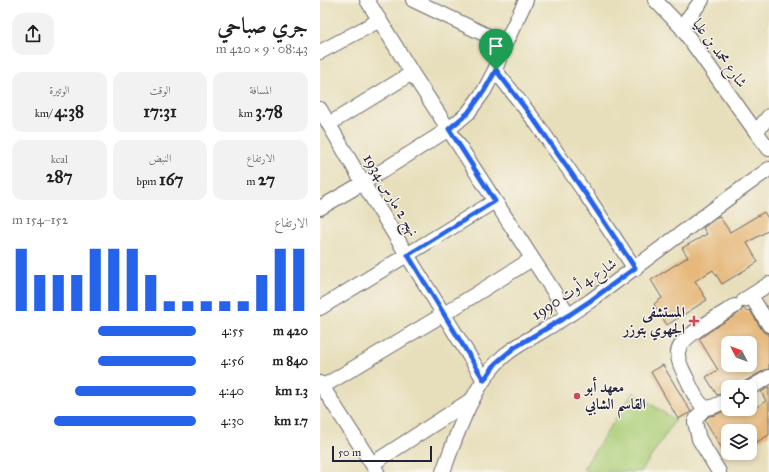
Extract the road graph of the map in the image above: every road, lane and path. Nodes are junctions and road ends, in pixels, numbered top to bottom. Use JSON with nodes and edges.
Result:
{"nodes":[{"id":1,"x":367,"y":0,"type":"edge"},
{"id":2,"x":413,"y":0,"type":"edge"},
{"id":3,"x":526,"y":0,"type":"edge"},
{"id":4,"x":654,"y":0,"type":"edge"},
{"id":5,"x":702,"y":0,"type":"edge"},
{"id":6,"x":380,"y":20,"type":"junction"},
{"id":7,"x":681,"y":27,"type":"junction"},
{"id":8,"x":505,"y":44,"type":"junction"},
{"id":9,"x":320,"y":52,"type":"edge"},
{"id":10,"x":496,"y":70,"type":"junction"},
{"id":11,"x":412,"y":73,"type":"junction"},
{"id":12,"x":320,"y":110,"type":"edge"},
{"id":13,"x":769,"y":116,"type":"edge"},
{"id":14,"x":329,"y":124,"type":"junction"},
{"id":15,"x":449,"y":129,"type":"junction"},
{"id":16,"x":756,"y":132,"type":"junction"},
{"id":17,"x":769,"y":149,"type":"edge"},
{"id":18,"x":769,"y":169,"type":"edge"},
{"id":19,"x":363,"y":182,"type":"junction"},
{"id":20,"x":495,"y":201,"type":"junction"},
{"id":21,"x":320,"y":208,"type":"edge"},
{"id":22,"x":408,"y":255,"type":"junction"},
{"id":23,"x":532,"y":259,"type":"junction"},
{"id":24,"x":635,"y":268,"type":"junction"},
{"id":25,"x":769,"y":284,"type":"edge"},
{"id":26,"x":742,"y":301,"type":"junction"},
{"id":27,"x":320,"y":308,"type":"edge"},
{"id":28,"x":444,"y":314,"type":"junction"},
{"id":29,"x":569,"y":315,"type":"junction"},
{"id":30,"x":769,"y":325,"type":"edge"},
{"id":31,"x":769,"y":377,"type":"edge"},
{"id":32,"x":484,"y":380,"type":"junction"},
{"id":33,"x":757,"y":384,"type":"edge"},
{"id":34,"x":321,"y":385,"type":"edge"},
{"id":35,"x":471,"y":400,"type":"junction"},
{"id":36,"x":721,"y":403,"type":"edge"},
{"id":37,"x":705,"y":408,"type":"junction"},
{"id":38,"x":374,"y":468,"type":"edge"},
{"id":39,"x":443,"y":472,"type":"edge"},
{"id":40,"x":719,"y":472,"type":"edge"}],
"edges":[{"from":1,"to":6,"type":"street"},
{"from":2,"to":8,"type":"street"},
{"from":3,"to":8,"type":"street"},
{"from":4,"to":7,"type":"street","name":"شارع محمد بن عليا"},
{"from":5,"to":7,"type":"street"},
{"from":6,"to":9,"type":"street"},
{"from":6,"to":11,"type":"street"},
{"from":7,"to":16,"type":"street","name":"شارع محمد بن عليا"},
{"from":8,"to":10,"type":"street"},
{"from":10,"to":15,"type":"street"},
{"from":10,"to":24,"type":"street"},
{"from":11,"to":14,"type":"street"},
{"from":11,"to":15,"type":"street"},
{"from":12,"to":14,"type":"street","name":"نهج 2 مارس 1934"},
{"from":13,"to":16,"type":"street"},
{"from":14,"to":19,"type":"street","name":"نهج 2 مارس 1934"},
{"from":15,"to":19,"type":"street"},
{"from":15,"to":20,"type":"street"},
{"from":16,"to":17,"type":"street","name":"شارع محمد بن عليا"},
{"from":18,"to":24,"type":"street","name":"شارع 4 أوت 1990"},
{"from":19,"to":21,"type":"street"},
{"from":19,"to":22,"type":"street","name":"نهج 2 مارس 1934"},
{"from":20,"to":22,"type":"street"},
{"from":20,"to":23,"type":"street"},
{"from":22,"to":27,"type":"street"},
{"from":22,"to":28,"type":"street","name":"نهج 2 مارس 1934"},
{"from":23,"to":28,"type":"street"},
{"from":23,"to":29,"type":"street"},
{"from":24,"to":29,"type":"street","name":"شارع 4 أوت 1990"},
{"from":25,"to":26,"type":"street"},
{"from":26,"to":30,"type":"street"},
{"from":26,"to":37,"type":"street"},
{"from":28,"to":32,"type":"street","name":"نهج 2 مارس 1934"},
{"from":28,"to":34,"type":"street"},
{"from":29,"to":32,"type":"street","name":"شارع 4 أوت 1990"},
{"from":31,"to":33,"type":"street"},
{"from":32,"to":35,"type":"street","name":"شارع 4 أوت 1990"},
{"from":34,"to":38,"type":"street"},
{"from":35,"to":38,"type":"street"},
{"from":35,"to":39,"type":"street","name":"شارع 4 أوت 1990"},
{"from":36,"to":37,"type":"street"},
{"from":37,"to":40,"type":"street"}]}
